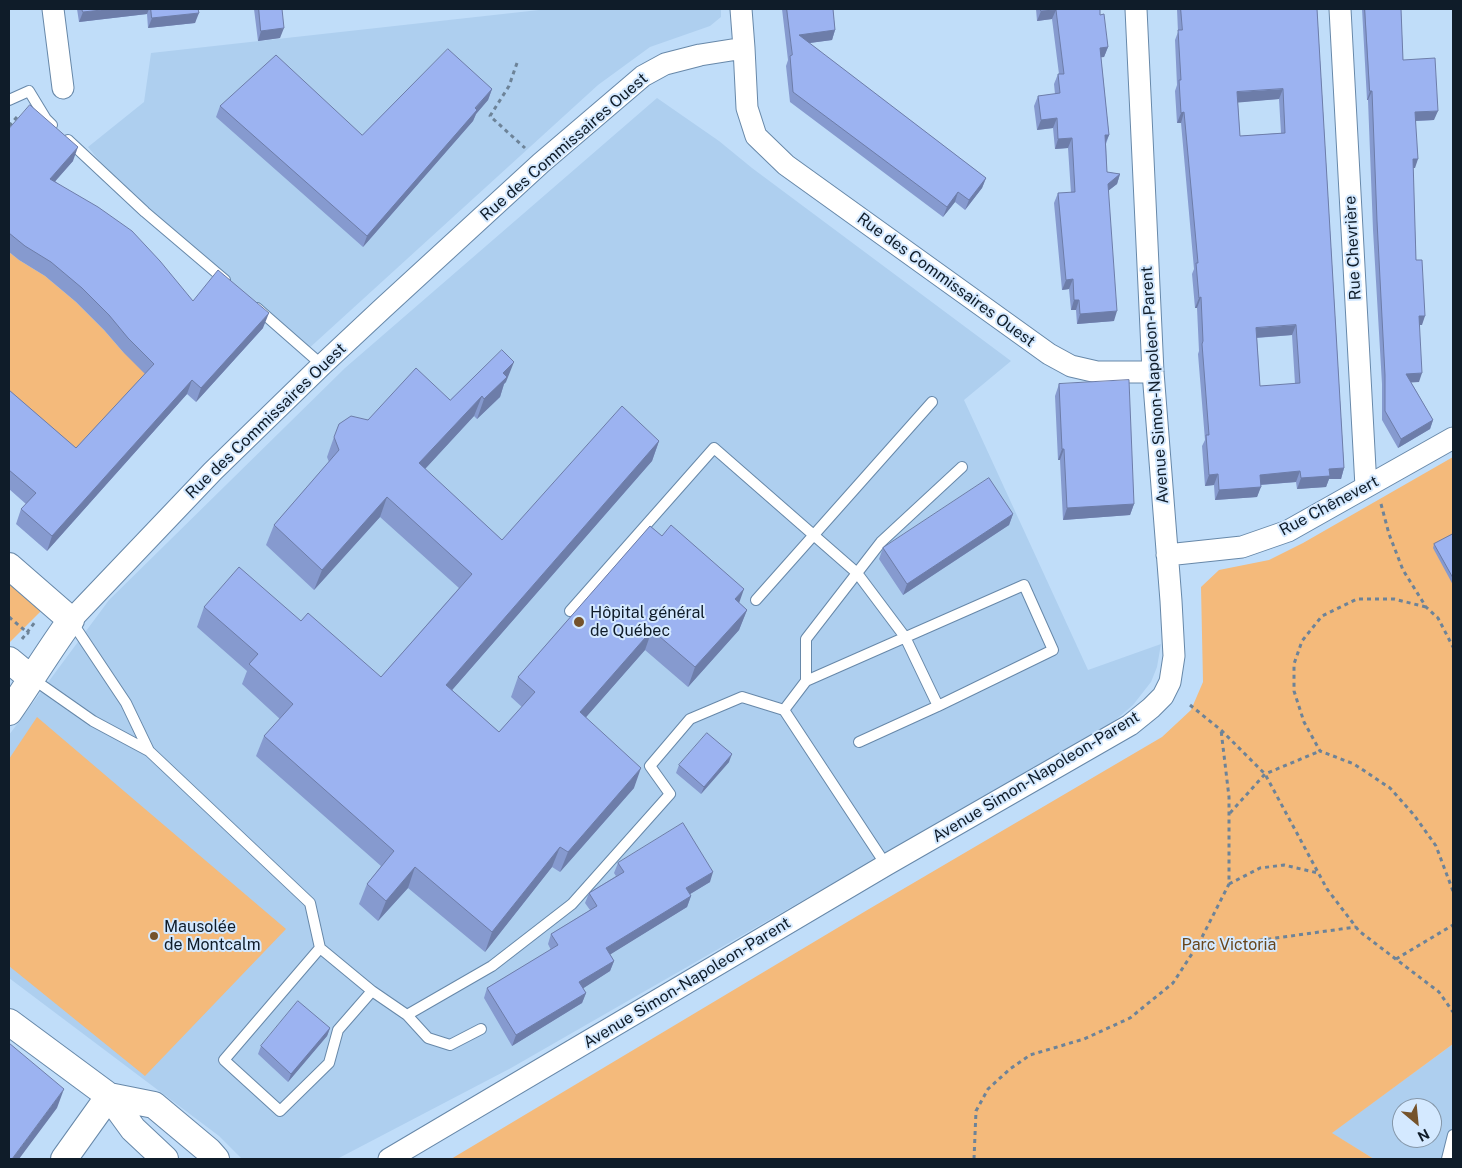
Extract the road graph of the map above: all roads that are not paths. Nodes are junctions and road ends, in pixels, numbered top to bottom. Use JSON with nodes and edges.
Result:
{"nodes":[{"id":1,"x":54,"y":9,"type":"edge"},
{"id":2,"x":741,"y":9,"type":"edge"},
{"id":3,"x":1136,"y":9,"type":"edge"},
{"id":4,"x":1340,"y":9,"type":"edge"},
{"id":5,"x":744,"y":48,"type":"junction"},
{"id":6,"x":63,"y":88,"type":"dead end"},
{"id":7,"x":9,"y":100,"type":"edge"},
{"id":8,"x":234,"y":288,"type":"edge"},
{"id":9,"x":249,"y":301,"type":"edge"},
{"id":10,"x":322,"y":365,"type":"junction"},
{"id":11,"x":1153,"y":372,"type":"junction"},
{"id":12,"x":932,"y":402,"type":"dead end"},
{"id":13,"x":1453,"y":438,"type":"edge"},
{"id":14,"x":962,"y":468,"type":"dead end"},
{"id":15,"x":1373,"y":493,"type":"junction"},
{"id":16,"x":814,"y":534,"type":"junction"},
{"id":17,"x":1167,"y":555,"type":"junction"},
{"id":18,"x":9,"y":566,"type":"edge"},
{"id":19,"x":857,"y":573,"type":"junction"},
{"id":20,"x":756,"y":600,"type":"dead end"},
{"id":21,"x":570,"y":611,"type":"dead end"},
{"id":22,"x":70,"y":620,"type":"junction"},
{"id":23,"x":905,"y":637,"type":"junction"},
{"id":24,"x":14,"y":652,"type":"edge"},
{"id":25,"x":32,"y":679,"type":"junction"},
{"id":26,"x":806,"y":681,"type":"junction"},
{"id":27,"x":938,"y":706,"type":"junction"},
{"id":28,"x":784,"y":710,"type":"junction"},
{"id":29,"x":9,"y":712,"type":"edge"},
{"id":30,"x":859,"y":742,"type":"dead end"},
{"id":31,"x":149,"y":752,"type":"junction"},
{"id":32,"x":886,"y":865,"type":"junction"},
{"id":33,"x":320,"y":948,"type":"junction"},
{"id":34,"x":372,"y":991,"type":"junction"},
{"id":35,"x":407,"y":1015,"type":"junction"},
{"id":36,"x":9,"y":1022,"type":"edge"},
{"id":37,"x":481,"y":1029,"type":"dead end"},
{"id":38,"x":109,"y":1096,"type":"junction"},
{"id":39,"x":1453,"y":1135,"type":"edge"},
{"id":40,"x":64,"y":1159,"type":"edge"},
{"id":41,"x":165,"y":1159,"type":"edge"},
{"id":42,"x":216,"y":1159,"type":"edge"},
{"id":43,"x":389,"y":1159,"type":"edge"},
{"id":44,"x":1447,"y":1159,"type":"edge"}],
"edges":[{"from":1,"to":6,"type":"street"},
{"from":2,"to":5,"type":"street"},
{"from":3,"to":11,"type":"street","name":"Avenue Simon-Napoleon-Parent"},
{"from":4,"to":15,"type":"street","name":"Rue Chevrière"},
{"from":5,"to":10,"type":"street","name":"Rue des Commissaires Ouest"},
{"from":5,"to":11,"type":"street","name":"Rue des Commissaires Ouest"},
{"from":7,"to":8,"type":"lane"},
{"from":9,"to":10,"type":"lane"},
{"from":10,"to":22,"type":"street","name":"Rue des Commissaires Ouest"},
{"from":11,"to":17,"type":"street","name":"Avenue Simon-Napoleon-Parent"},
{"from":12,"to":16,"type":"lane"},
{"from":13,"to":15,"type":"street","name":"Rue Chênevert"},
{"from":14,"to":19,"type":"lane"},
{"from":15,"to":17,"type":"street","name":"Rue Chênevert"},
{"from":16,"to":19,"type":"lane"},
{"from":16,"to":20,"type":"lane"},
{"from":16,"to":21,"type":"lane"},
{"from":17,"to":32,"type":"street","name":"Avenue Simon-Napoleon-Parent"},
{"from":18,"to":22,"type":"street"},
{"from":19,"to":23,"type":"lane"},
{"from":19,"to":26,"type":"lane"},
{"from":22,"to":25,"type":"street"},
{"from":22,"to":31,"type":"lane"},
{"from":23,"to":26,"type":"lane"},
{"from":23,"to":27,"type":"lane"},
{"from":23,"to":27,"type":"lane"},
{"from":24,"to":25,"type":"street"},
{"from":25,"to":29,"type":"street"},
{"from":25,"to":31,"type":"lane"},
{"from":26,"to":28,"type":"lane"},
{"from":27,"to":30,"type":"lane"},
{"from":28,"to":32,"type":"lane"},
{"from":28,"to":35,"type":"lane"},
{"from":31,"to":33,"type":"lane"},
{"from":32,"to":43,"type":"street","name":"Avenue Simon-Napoleon-Parent"},
{"from":33,"to":34,"type":"lane"},
{"from":33,"to":34,"type":"lane"},
{"from":34,"to":35,"type":"lane"},
{"from":35,"to":37,"type":"lane"},
{"from":36,"to":38,"type":"street"},
{"from":38,"to":40,"type":"street"},
{"from":38,"to":41,"type":"street"},
{"from":38,"to":42,"type":"street"},
{"from":39,"to":44,"type":"lane"}]}
